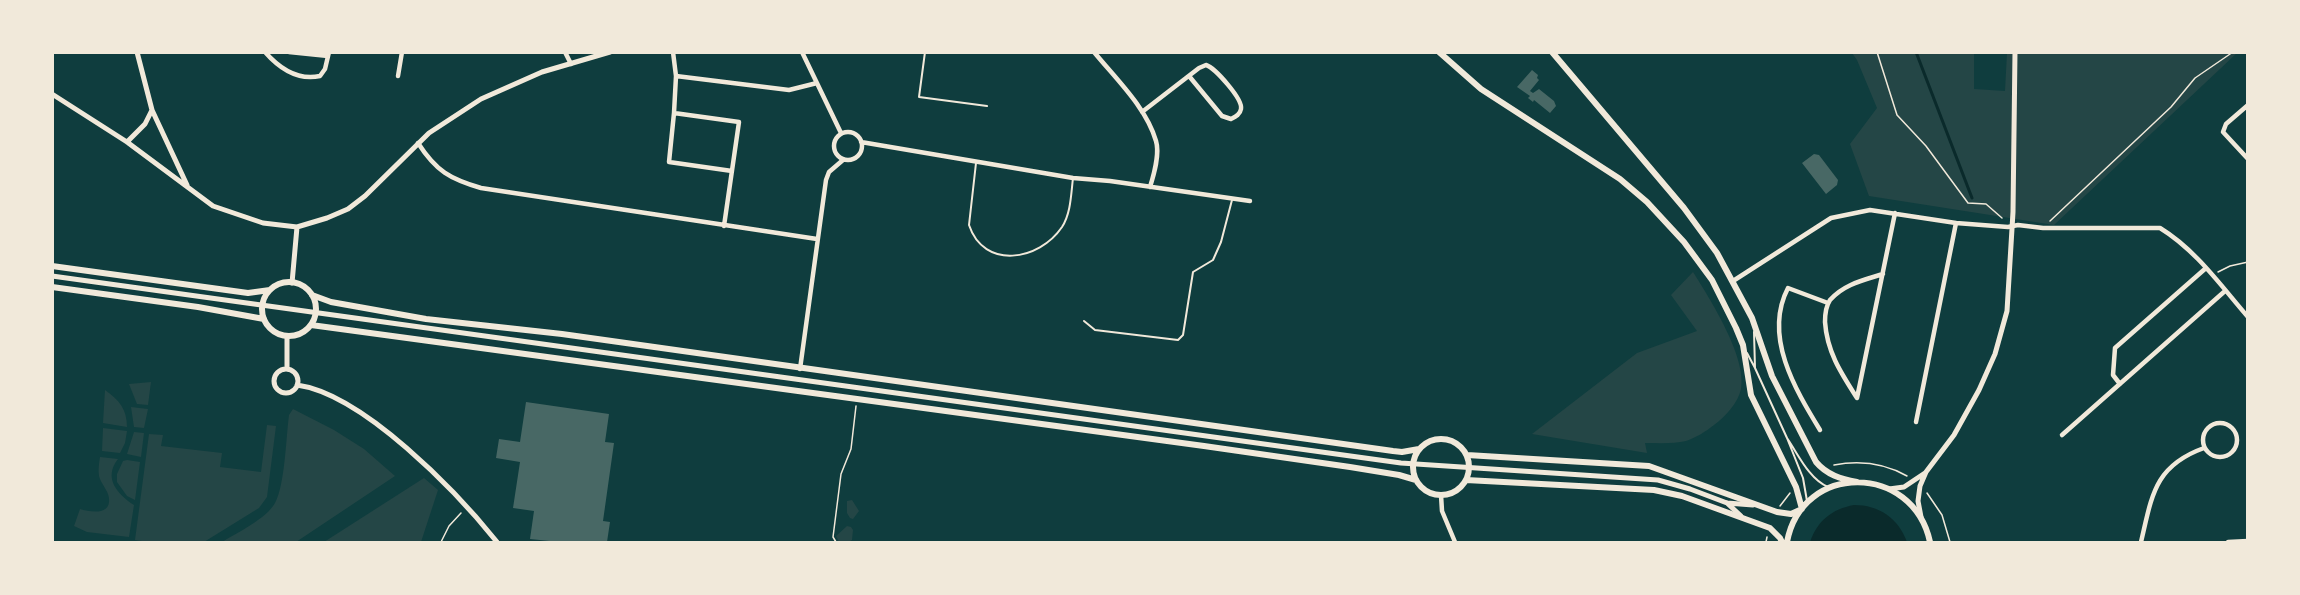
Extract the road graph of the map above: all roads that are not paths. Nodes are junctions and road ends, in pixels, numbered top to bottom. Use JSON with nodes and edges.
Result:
{"nodes":[{"id":1,"x":137,"y":52,"type":"edge"},
{"id":2,"x":264,"y":52,"type":"edge"},
{"id":3,"x":289,"y":52,"type":"edge"},
{"id":4,"x":402,"y":52,"type":"edge"},
{"id":5,"x":565,"y":52,"type":"edge"},
{"id":6,"x":610,"y":52,"type":"edge"},
{"id":7,"x":673,"y":52,"type":"edge"},
{"id":8,"x":802,"y":52,"type":"edge"},
{"id":9,"x":925,"y":52,"type":"edge"},
{"id":10,"x":1094,"y":52,"type":"edge"},
{"id":11,"x":1439,"y":52,"type":"edge"},
{"id":12,"x":1552,"y":52,"type":"edge"},
{"id":13,"x":2015,"y":52,"type":"edge"},
{"id":14,"x":328,"y":54,"type":"edge"},
{"id":15,"x":571,"y":63,"type":"junction"},
{"id":16,"x":398,"y":76,"type":"dead end"},
{"id":17,"x":676,"y":76,"type":"junction"},
{"id":18,"x":1189,"y":76,"type":"junction"},
{"id":19,"x":817,"y":83,"type":"junction"},
{"id":20,"x":52,"y":94,"type":"edge"},
{"id":21,"x":2247,"y":105,"type":"edge"},
{"id":22,"x":987,"y":106,"type":"dead end"},
{"id":23,"x":152,"y":110,"type":"junction"},
{"id":24,"x":1142,"y":112,"type":"junction"},
{"id":25,"x":674,"y":113,"type":"junction"},
{"id":26,"x":841,"y":133,"type":"junction"},
{"id":27,"x":127,"y":142,"type":"junction"},
{"id":28,"x":861,"y":142,"type":"junction"},
{"id":29,"x":417,"y":143,"type":"junction"},
{"id":30,"x":2247,"y":159,"type":"edge"},
{"id":31,"x":175,"y":160,"type":"junction"},
{"id":32,"x":843,"y":160,"type":"junction"},
{"id":33,"x":976,"y":161,"type":"junction"},
{"id":34,"x":166,"y":171,"type":"junction"},
{"id":35,"x":732,"y":171,"type":"junction"},
{"id":36,"x":1073,"y":178,"type":"junction"},
{"id":37,"x":187,"y":187,"type":"junction"},
{"id":38,"x":1150,"y":187,"type":"junction"},
{"id":39,"x":1233,"y":198,"type":"junction"},
{"id":40,"x":1250,"y":201,"type":"dead end"},
{"id":41,"x":1895,"y":213,"type":"junction"},
{"id":42,"x":1956,"y":223,"type":"junction"},
{"id":43,"x":297,"y":226,"type":"junction"},
{"id":44,"x":724,"y":226,"type":"junction"},
{"id":45,"x":2013,"y":226,"type":"junction"},
{"id":46,"x":817,"y":239,"type":"junction"},
{"id":47,"x":52,"y":266,"type":"edge"},
{"id":48,"x":2206,"y":268,"type":"junction"},
{"id":49,"x":1883,"y":274,"type":"junction"},
{"id":50,"x":52,"y":276,"type":"edge"},
{"id":51,"x":1733,"y":281,"type":"junction"},
{"id":52,"x":292,"y":282,"type":"junction"},
{"id":53,"x":52,"y":287,"type":"edge"},
{"id":54,"x":270,"y":290,"type":"junction"},
{"id":55,"x":2225,"y":291,"type":"junction"},
{"id":56,"x":312,"y":296,"type":"junction"},
{"id":57,"x":1828,"y":303,"type":"junction"},
{"id":58,"x":262,"y":305,"type":"junction"},
{"id":59,"x":1748,"y":311,"type":"junction"},
{"id":60,"x":319,"y":313,"type":"junction"},
{"id":61,"x":2247,"y":316,"type":"edge"},
{"id":62,"x":264,"y":319,"type":"junction"},
{"id":63,"x":1084,"y":321,"type":"dead end"},
{"id":64,"x":311,"y":325,"type":"junction"},
{"id":65,"x":287,"y":336,"type":"junction"},
{"id":66,"x":1743,"y":345,"type":"junction"},
{"id":67,"x":1755,"y":368,"type":"junction"},
{"id":68,"x":287,"y":369,"type":"junction"},
{"id":69,"x":800,"y":369,"type":"junction"},
{"id":70,"x":2120,"y":384,"type":"junction"},
{"id":71,"x":297,"y":385,"type":"junction"},
{"id":72,"x":1916,"y":422,"type":"dead end"},
{"id":73,"x":1820,"y":430,"type":"dead end"},
{"id":74,"x":2062,"y":435,"type":"dead end"},
{"id":75,"x":1787,"y":438,"type":"junction"},
{"id":76,"x":2204,"y":448,"type":"junction"},
{"id":77,"x":1419,"y":449,"type":"junction"},
{"id":78,"x":1467,"y":455,"type":"junction"},
{"id":79,"x":1413,"y":464,"type":"junction"},
{"id":80,"x":1469,"y":469,"type":"junction"},
{"id":81,"x":1926,"y":472,"type":"junction"},
{"id":82,"x":1416,"y":480,"type":"junction"},
{"id":83,"x":1466,"y":480,"type":"junction"},
{"id":84,"x":1857,"y":482,"type":"junction"},
{"id":85,"x":1831,"y":487,"type":"junction"},
{"id":86,"x":1889,"y":489,"type":"junction"},
{"id":87,"x":1441,"y":495,"type":"junction"},
{"id":88,"x":1726,"y":503,"type":"junction"},
{"id":89,"x":1753,"y":505,"type":"junction"},
{"id":90,"x":1804,"y":506,"type":"junction"},
{"id":91,"x":1743,"y":518,"type":"junction"},
{"id":92,"x":1921,"y":518,"type":"junction"},
{"id":93,"x":2247,"y":541,"type":"edge"},
{"id":94,"x":497,"y":543,"type":"edge"},
{"id":95,"x":1455,"y":543,"type":"edge"},
{"id":96,"x":1782,"y":543,"type":"edge"},
{"id":97,"x":1786,"y":543,"type":"edge"},
{"id":98,"x":1930,"y":543,"type":"edge"},
{"id":99,"x":2142,"y":543,"type":"edge"},
{"id":100,"x":2228,"y":543,"type":"edge"}],
"edges":[{"from":1,"to":23,"type":"street"},
{"from":2,"to":14,"type":"street"},
{"from":3,"to":14,"type":"street"},
{"from":4,"to":16,"type":"street"},
{"from":5,"to":15,"type":"street"},
{"from":6,"to":15,"type":"street"},
{"from":7,"to":17,"type":"street"},
{"from":8,"to":19,"type":"street"},
{"from":9,"to":22,"type":"lane"},
{"from":10,"to":24,"type":"street"},
{"from":11,"to":66,"type":"main road"},
{"from":12,"to":51,"type":"main road"},
{"from":13,"to":45,"type":"street"},
{"from":15,"to":29,"type":"street"},
{"from":17,"to":19,"type":"street"},
{"from":17,"to":25,"type":"street"},
{"from":18,"to":18,"type":"street"},
{"from":18,"to":24,"type":"street"},
{"from":19,"to":26,"type":"street"},
{"from":20,"to":27,"type":"street"},
{"from":21,"to":30,"type":"street"},
{"from":23,"to":27,"type":"street"},
{"from":23,"to":31,"type":"street"},
{"from":24,"to":38,"type":"street"},
{"from":25,"to":35,"type":"street"},
{"from":25,"to":35,"type":"street"},
{"from":26,"to":28,"type":"street"},
{"from":26,"to":32,"type":"street"},
{"from":27,"to":34,"type":"street"},
{"from":28,"to":32,"type":"street"},
{"from":28,"to":33,"type":"street"},
{"from":29,"to":43,"type":"street"},
{"from":29,"to":44,"type":"street"},
{"from":31,"to":34,"type":"street"},
{"from":31,"to":37,"type":"street"},
{"from":32,"to":46,"type":"street"},
{"from":33,"to":36,"type":"street"},
{"from":33,"to":36,"type":"lane"},
{"from":34,"to":37,"type":"street"},
{"from":35,"to":44,"type":"street"},
{"from":36,"to":38,"type":"street"},
{"from":37,"to":43,"type":"street"},
{"from":38,"to":39,"type":"street"},
{"from":39,"to":40,"type":"street"},
{"from":39,"to":63,"type":"lane"},
{"from":41,"to":42,"type":"street"},
{"from":41,"to":49,"type":"street"},
{"from":41,"to":51,"type":"street"},
{"from":42,"to":45,"type":"street"},
{"from":42,"to":72,"type":"street"},
{"from":43,"to":52,"type":"street"},
{"from":44,"to":46,"type":"street"},
{"from":45,"to":48,"type":"street"},
{"from":45,"to":81,"type":"street"},
{"from":46,"to":69,"type":"street"},
{"from":47,"to":54,"type":"main road"},
{"from":48,"to":55,"type":"street"},
{"from":48,"to":70,"type":"street"},
{"from":49,"to":57,"type":"street"},
{"from":49,"to":57,"type":"street"},
{"from":50,"to":58,"type":"street"},
{"from":51,"to":59,"type":"main road"},
{"from":52,"to":54,"type":"main road"},
{"from":52,"to":56,"type":"main road"},
{"from":53,"to":62,"type":"main road"},
{"from":54,"to":58,"type":"main road"},
{"from":55,"to":61,"type":"street"},
{"from":55,"to":70,"type":"street"},
{"from":56,"to":60,"type":"main road"},
{"from":56,"to":69,"type":"main road"},
{"from":57,"to":73,"type":"street"},
{"from":58,"to":60,"type":"street"},
{"from":58,"to":62,"type":"main road"},
{"from":59,"to":67,"type":"lane"},
{"from":59,"to":84,"type":"main road"},
{"from":60,"to":64,"type":"main road"},
{"from":60,"to":79,"type":"street"},
{"from":62,"to":65,"type":"main road"},
{"from":64,"to":65,"type":"main road"},
{"from":64,"to":82,"type":"main road"},
{"from":65,"to":68,"type":"street"},
{"from":66,"to":67,"type":"lane"},
{"from":66,"to":90,"type":"main road"},
{"from":67,"to":75,"type":"lane"},
{"from":68,"to":71,"type":"street"},
{"from":68,"to":71,"type":"street"},
{"from":69,"to":77,"type":"main road"},
{"from":70,"to":74,"type":"street"},
{"from":71,"to":94,"type":"street"},
{"from":75,"to":85,"type":"lane"},
{"from":75,"to":90,"type":"lane"},
{"from":76,"to":76,"type":"street"},
{"from":76,"to":99,"type":"street"},
{"from":77,"to":78,"type":"main road"},
{"from":77,"to":79,"type":"main road"},
{"from":78,"to":80,"type":"main road"},
{"from":78,"to":89,"type":"main road"},
{"from":79,"to":80,"type":"street"},
{"from":79,"to":82,"type":"main road"},
{"from":80,"to":83,"type":"main road"},
{"from":80,"to":88,"type":"street"},
{"from":81,"to":86,"type":"street"},
{"from":81,"to":92,"type":"street"},
{"from":82,"to":87,"type":"main road"},
{"from":83,"to":87,"type":"main road"},
{"from":83,"to":91,"type":"main road"},
{"from":84,"to":85,"type":"main road"},
{"from":84,"to":86,"type":"main road"},
{"from":85,"to":90,"type":"main road"},
{"from":86,"to":92,"type":"main road"},
{"from":87,"to":95,"type":"street"},
{"from":88,"to":89,"type":"street"},
{"from":88,"to":91,"type":"street"},
{"from":89,"to":90,"type":"main road"},
{"from":90,"to":97,"type":"main road"},
{"from":91,"to":96,"type":"main road"},
{"from":92,"to":98,"type":"main road"},
{"from":93,"to":100,"type":"street"}]}
